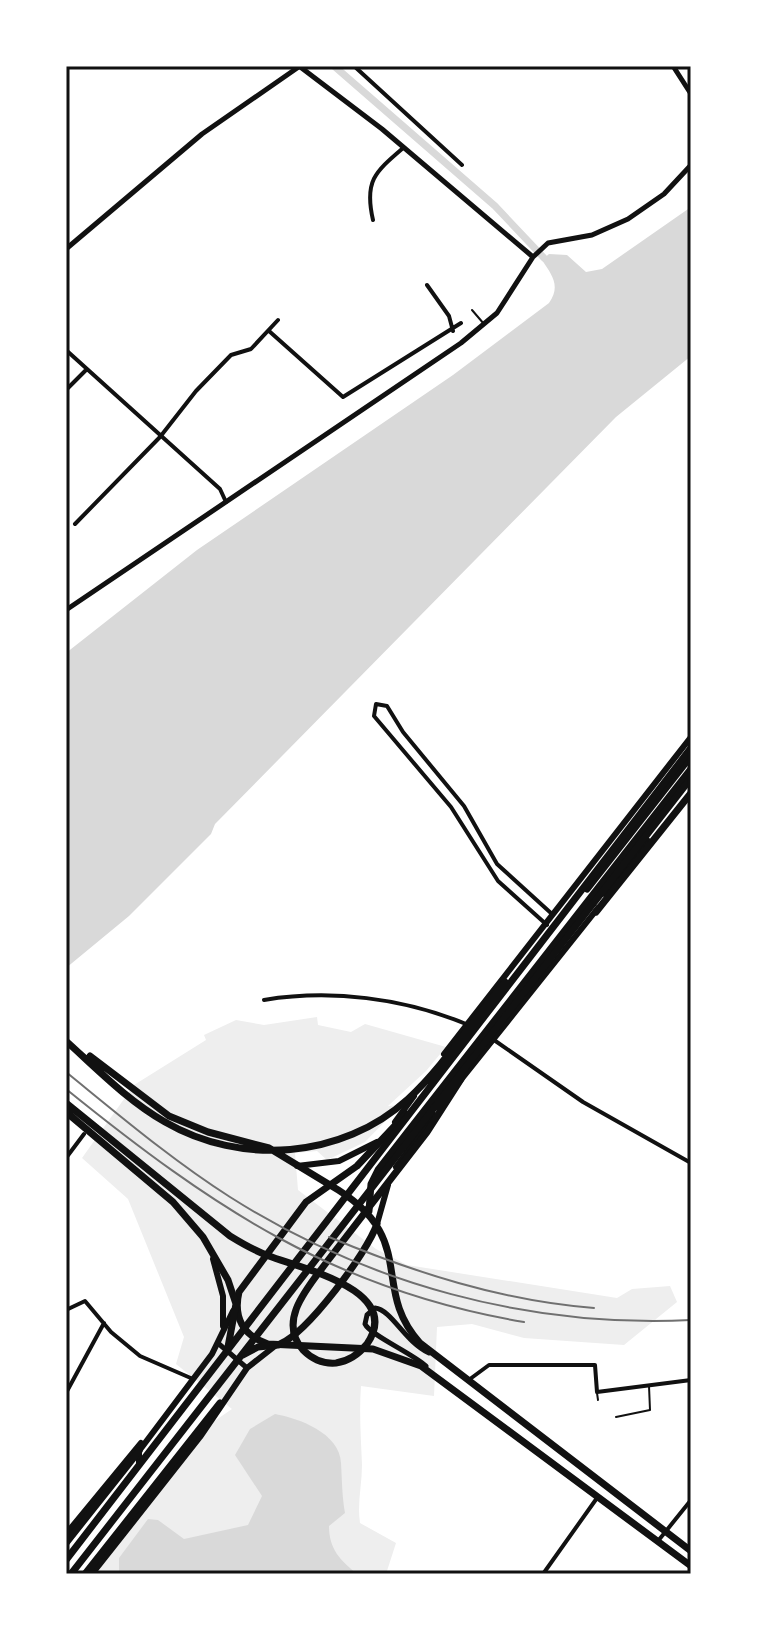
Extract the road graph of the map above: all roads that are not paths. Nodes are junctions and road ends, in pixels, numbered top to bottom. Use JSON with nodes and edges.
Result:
{"nodes":[{"id":1,"x":299,"y":66,"type":"edge"},
{"id":2,"x":354,"y":66,"type":"edge"},
{"id":3,"x":673,"y":66,"type":"edge"},
{"id":4,"x":691,"y":94,"type":"edge"},
{"id":5,"x":404,"y":147,"type":"junction"},
{"id":6,"x":462,"y":165,"type":"dead end"},
{"id":7,"x":691,"y":165,"type":"edge"},
{"id":8,"x":373,"y":220,"type":"dead end"},
{"id":9,"x":66,"y":249,"type":"edge"},
{"id":10,"x":535,"y":255,"type":"junction"},
{"id":11,"x":427,"y":285,"type":"dead end"},
{"id":12,"x":472,"y":310,"type":"dead end"},
{"id":13,"x":278,"y":320,"type":"dead end"},
{"id":14,"x":461,"y":323,"type":"dead end"},
{"id":15,"x":484,"y":324,"type":"junction"},
{"id":16,"x":269,"y":331,"type":"junction"},
{"id":17,"x":453,"y":331,"type":"junction"},
{"id":18,"x":66,"y":350,"type":"edge"},
{"id":19,"x":87,"y":369,"type":"junction"},
{"id":20,"x":66,"y":390,"type":"edge"},
{"id":21,"x":160,"y":437,"type":"junction"},
{"id":22,"x":226,"y":504,"type":"junction"},
{"id":23,"x":75,"y":524,"type":"dead end"},
{"id":24,"x":66,"y":610,"type":"edge"},
{"id":25,"x":691,"y":737,"type":"edge"},
{"id":26,"x":691,"y":748,"type":"edge"},
{"id":27,"x":691,"y":756,"type":"edge"},
{"id":28,"x":691,"y":769,"type":"edge"},
{"id":29,"x":691,"y":779,"type":"edge"},
{"id":30,"x":678,"y":786,"type":"junction"},
{"id":31,"x":691,"y":793,"type":"edge"},
{"id":32,"x":598,"y":888,"type":"junction"},
{"id":33,"x":596,"y":912,"type":"junction"},
{"id":34,"x":554,"y":916,"type":"junction"},
{"id":35,"x":548,"y":928,"type":"junction"},
{"id":36,"x":264,"y":1000,"type":"dead end"},
{"id":37,"x":466,"y":1024,"type":"junction"},
{"id":38,"x":66,"y":1039,"type":"edge"},
{"id":39,"x":494,"y":1040,"type":"junction"},
{"id":40,"x":475,"y":1048,"type":"junction"},
{"id":41,"x":471,"y":1067,"type":"junction"},
{"id":42,"x":449,"y":1076,"type":"junction"},
{"id":43,"x":66,"y":1103,"type":"edge"},
{"id":44,"x":66,"y":1112,"type":"edge"},
{"id":45,"x":84,"y":1134,"type":"dead end"},
{"id":46,"x":382,"y":1139,"type":"junction"},
{"id":47,"x":66,"y":1158,"type":"edge"},
{"id":48,"x":361,"y":1162,"type":"junction"},
{"id":49,"x":691,"y":1163,"type":"edge"},
{"id":50,"x":297,"y":1166,"type":"junction"},
{"id":51,"x":374,"y":1177,"type":"junction"},
{"id":52,"x":330,"y":1185,"type":"junction"},
{"id":53,"x":369,"y":1213,"type":"junction"},
{"id":54,"x":377,"y":1224,"type":"junction"},
{"id":55,"x":210,"y":1248,"type":"junction"},
{"id":56,"x":223,"y":1296,"type":"junction"},
{"id":57,"x":236,"y":1304,"type":"junction"},
{"id":58,"x":66,"y":1310,"type":"edge"},
{"id":59,"x":229,"y":1318,"type":"junction"},
{"id":60,"x":104,"y":1323,"type":"junction"},
{"id":61,"x":227,"y":1337,"type":"junction"},
{"id":62,"x":219,"y":1344,"type":"junction"},
{"id":63,"x":278,"y":1345,"type":"junction"},
{"id":64,"x":227,"y":1350,"type":"junction"},
{"id":65,"x":433,"y":1355,"type":"junction"},
{"id":66,"x":238,"y":1360,"type":"junction"},
{"id":67,"x":247,"y":1368,"type":"junction"},
{"id":68,"x":432,"y":1372,"type":"junction"},
{"id":69,"x":193,"y":1379,"type":"junction"},
{"id":70,"x":691,"y":1380,"type":"edge"},
{"id":71,"x":469,"y":1381,"type":"junction"},
{"id":72,"x":649,"y":1385,"type":"junction"},
{"id":73,"x":597,"y":1392,"type":"junction"},
{"id":74,"x":66,"y":1393,"type":"edge"},
{"id":75,"x":598,"y":1400,"type":"dead end"},
{"id":76,"x":220,"y":1403,"type":"junction"},
{"id":77,"x":616,"y":1417,"type":"dead end"},
{"id":78,"x":150,"y":1436,"type":"junction"},
{"id":79,"x":139,"y":1451,"type":"junction"},
{"id":80,"x":139,"y":1463,"type":"junction"},
{"id":81,"x":598,"y":1496,"type":"junction"},
{"id":82,"x":691,"y":1500,"type":"edge"},
{"id":83,"x":666,"y":1532,"type":"junction"},
{"id":84,"x":66,"y":1534,"type":"edge"},
{"id":85,"x":658,"y":1541,"type":"junction"},
{"id":86,"x":66,"y":1543,"type":"edge"},
{"id":87,"x":691,"y":1551,"type":"edge"},
{"id":88,"x":66,"y":1559,"type":"edge"},
{"id":89,"x":691,"y":1566,"type":"edge"},
{"id":90,"x":72,"y":1574,"type":"edge"},
{"id":91,"x":85,"y":1574,"type":"edge"},
{"id":92,"x":92,"y":1574,"type":"edge"},
{"id":93,"x":543,"y":1574,"type":"edge"}],
"edges":[{"from":1,"to":5,"type":"street"},
{"from":1,"to":9,"type":"street"},
{"from":2,"to":6,"type":"street"},
{"from":3,"to":4,"type":"street"},
{"from":5,"to":8,"type":"street"},
{"from":5,"to":10,"type":"street"},
{"from":7,"to":10,"type":"street"},
{"from":10,"to":15,"type":"street"},
{"from":11,"to":17,"type":"street"},
{"from":12,"to":15,"type":"lane"},
{"from":13,"to":16,"type":"street"},
{"from":14,"to":17,"type":"street"},
{"from":15,"to":22,"type":"street"},
{"from":16,"to":17,"type":"street"},
{"from":16,"to":21,"type":"street"},
{"from":18,"to":19,"type":"street"},
{"from":19,"to":20,"type":"street"},
{"from":19,"to":21,"type":"street"},
{"from":21,"to":22,"type":"street"},
{"from":21,"to":23,"type":"street"},
{"from":22,"to":24,"type":"street"},
{"from":25,"to":34,"type":"main road"},
{"from":26,"to":35,"type":"main road"},
{"from":27,"to":46,"type":"main road"},
{"from":28,"to":30,"type":"main road"},
{"from":29,"to":30,"type":"main road"},
{"from":29,"to":33,"type":"main road"},
{"from":29,"to":40,"type":"main road"},
{"from":30,"to":32,"type":"main road"},
{"from":31,"to":33,"type":"main road"},
{"from":32,"to":33,"type":"main road"},
{"from":32,"to":40,"type":"main road"},
{"from":33,"to":39,"type":"main road"},
{"from":34,"to":35,"type":"main road"},
{"from":34,"to":35,"type":"street"},
{"from":35,"to":37,"type":"main road"},
{"from":35,"to":38,"type":"main road"},
{"from":35,"to":88,"type":"main road"},
{"from":36,"to":37,"type":"street"},
{"from":37,"to":46,"type":"main road"},
{"from":38,"to":50,"type":"main road"},
{"from":39,"to":40,"type":"main road"},
{"from":39,"to":41,"type":"main road"},
{"from":39,"to":49,"type":"street"},
{"from":40,"to":42,"type":"main road"},
{"from":40,"to":43,"type":"main road"},
{"from":40,"to":90,"type":"main road"},
{"from":41,"to":42,"type":"main road"},
{"from":41,"to":54,"type":"main road"},
{"from":42,"to":51,"type":"main road"},
{"from":44,"to":55,"type":"main road"},
{"from":45,"to":47,"type":"street"},
{"from":46,"to":48,"type":"main road"},
{"from":46,"to":50,"type":"main road"},
{"from":48,"to":51,"type":"street"},
{"from":48,"to":52,"type":"main road"},
{"from":50,"to":52,"type":"main road"},
{"from":51,"to":53,"type":"main road"},
{"from":52,"to":53,"type":"main road"},
{"from":52,"to":57,"type":"main road"},
{"from":53,"to":54,"type":"main road"},
{"from":54,"to":63,"type":"main road"},
{"from":54,"to":65,"type":"main road"},
{"from":55,"to":56,"type":"main road"},
{"from":55,"to":57,"type":"main road"},
{"from":56,"to":59,"type":"main road"},
{"from":56,"to":61,"type":"main road"},
{"from":57,"to":59,"type":"main road"},
{"from":57,"to":61,"type":"main road"},
{"from":57,"to":63,"type":"main road"},
{"from":58,"to":60,"type":"street"},
{"from":59,"to":61,"type":"main road"},
{"from":60,"to":69,"type":"street"},
{"from":60,"to":74,"type":"street"},
{"from":61,"to":62,"type":"main road"},
{"from":61,"to":64,"type":"main road"},
{"from":62,"to":64,"type":"street"},
{"from":62,"to":69,"type":"main road"},
{"from":63,"to":66,"type":"main road"},
{"from":63,"to":67,"type":"main road"},
{"from":63,"to":68,"type":"main road"},
{"from":64,"to":66,"type":"street"},
{"from":64,"to":80,"type":"main road"},
{"from":65,"to":68,"type":"street"},
{"from":65,"to":71,"type":"main road"},
{"from":66,"to":67,"type":"street"},
{"from":66,"to":90,"type":"main road"},
{"from":67,"to":76,"type":"main road"},
{"from":68,"to":81,"type":"main road"},
{"from":69,"to":78,"type":"main road"},
{"from":70,"to":72,"type":"street"},
{"from":71,"to":73,"type":"street"},
{"from":71,"to":83,"type":"main road"},
{"from":72,"to":73,"type":"street"},
{"from":72,"to":77,"type":"lane"},
{"from":73,"to":75,"type":"lane"},
{"from":76,"to":91,"type":"main road"},
{"from":76,"to":92,"type":"main road"},
{"from":78,"to":79,"type":"main road"},
{"from":78,"to":84,"type":"main road"},
{"from":79,"to":80,"type":"main road"},
{"from":79,"to":86,"type":"main road"},
{"from":80,"to":88,"type":"main road"},
{"from":81,"to":85,"type":"main road"},
{"from":81,"to":93,"type":"street"},
{"from":82,"to":83,"type":"street"},
{"from":83,"to":85,"type":"street"},
{"from":83,"to":87,"type":"main road"},
{"from":85,"to":89,"type":"main road"}]}
